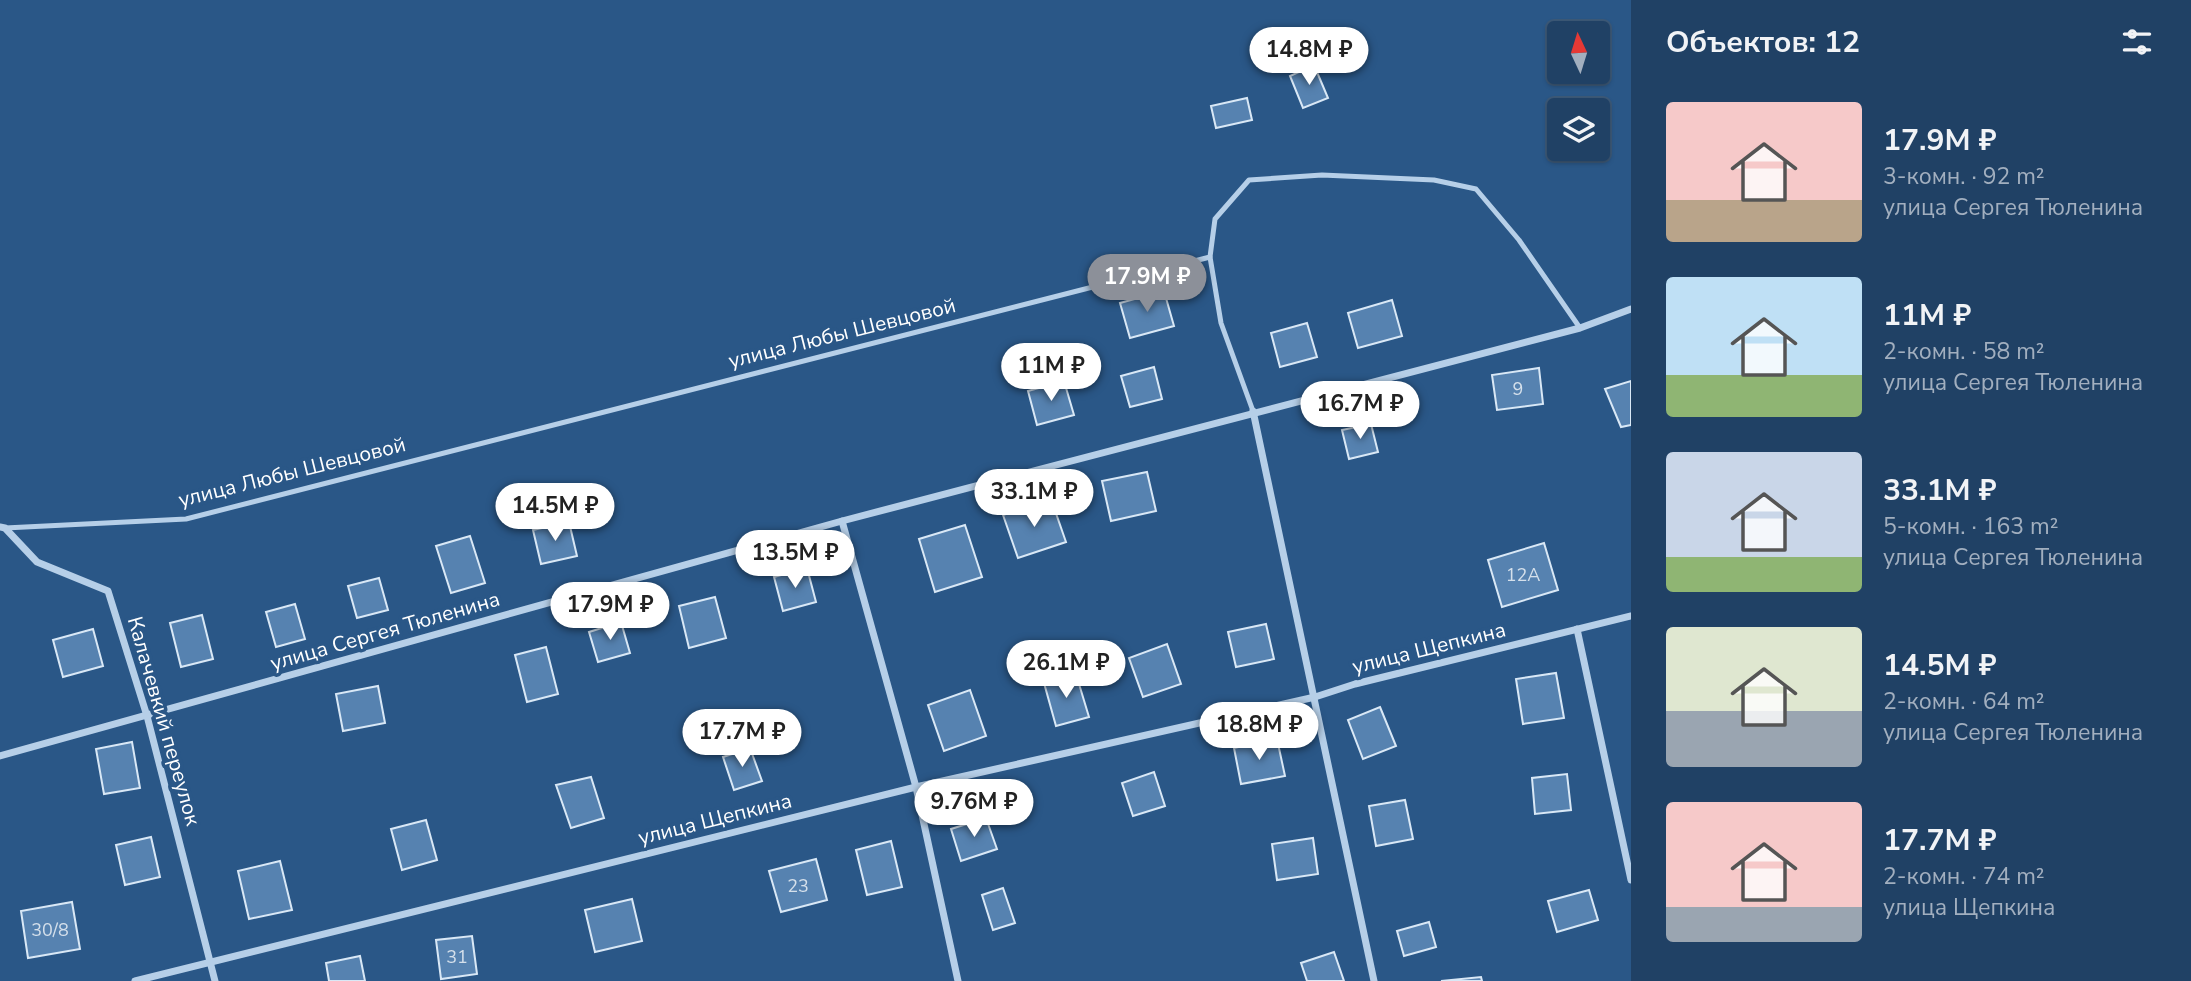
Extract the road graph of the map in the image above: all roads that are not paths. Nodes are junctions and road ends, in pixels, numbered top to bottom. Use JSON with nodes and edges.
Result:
{"nodes":[{"id":1,"x":1210,"y":257,"type":"junction"},
{"id":2,"x":1631,"y":309,"type":"edge"},
{"id":3,"x":1580,"y":328,"type":"junction"},
{"id":4,"x":1253,"y":411,"type":"junction"},
{"id":5,"x":842,"y":521,"type":"junction"},
{"id":6,"x":3,"y":528,"type":"edge"},
{"id":7,"x":1631,"y":616,"type":"edge"},
{"id":8,"x":1577,"y":629,"type":"junction"},
{"id":9,"x":1315,"y":697,"type":"junction"},
{"id":10,"x":147,"y":716,"type":"junction"},
{"id":11,"x":0,"y":756,"type":"edge"},
{"id":12,"x":916,"y":787,"type":"junction"},
{"id":13,"x":1631,"y":880,"type":"edge"},
{"id":14,"x":211,"y":961,"type":"junction"},
{"id":15,"x":135,"y":981,"type":"edge"},
{"id":16,"x":215,"y":981,"type":"edge"},
{"id":17,"x":958,"y":981,"type":"edge"},
{"id":18,"x":1374,"y":981,"type":"edge"}],
"edges":[{"from":1,"to":3,"type":"lane"},
{"from":1,"to":4,"type":"lane"},
{"from":1,"to":6,"type":"lane","name":"улица Любы Шевцовой"},
{"from":2,"to":3,"type":"street","name":"улица Сергея Тюленина"},
{"from":3,"to":4,"type":"street","name":"улица Сергея Тюленина"},
{"from":4,"to":5,"type":"street","name":"улица Сергея Тюленина"},
{"from":4,"to":9,"type":"street"},
{"from":5,"to":10,"type":"street","name":"улица Сергея Тюленина"},
{"from":5,"to":12,"type":"street"},
{"from":6,"to":10,"type":"street","name":"Калачевкий переулок"},
{"from":7,"to":8,"type":"street","name":"улица Щепкина"},
{"from":8,"to":9,"type":"street","name":"улица Щепкина"},
{"from":8,"to":13,"type":"street"},
{"from":9,"to":12,"type":"street","name":"улица Щепкина"},
{"from":9,"to":18,"type":"street"},
{"from":10,"to":11,"type":"street","name":"улица Сергея Тюленина"},
{"from":10,"to":14,"type":"street","name":"Калачевкий переулок"},
{"from":12,"to":14,"type":"street","name":"улица Щепкина"},
{"from":12,"to":17,"type":"street"},
{"from":14,"to":15,"type":"street","name":"улица Щепкина"},
{"from":14,"to":16,"type":"street","name":"Калачевкий переулок"}]}
